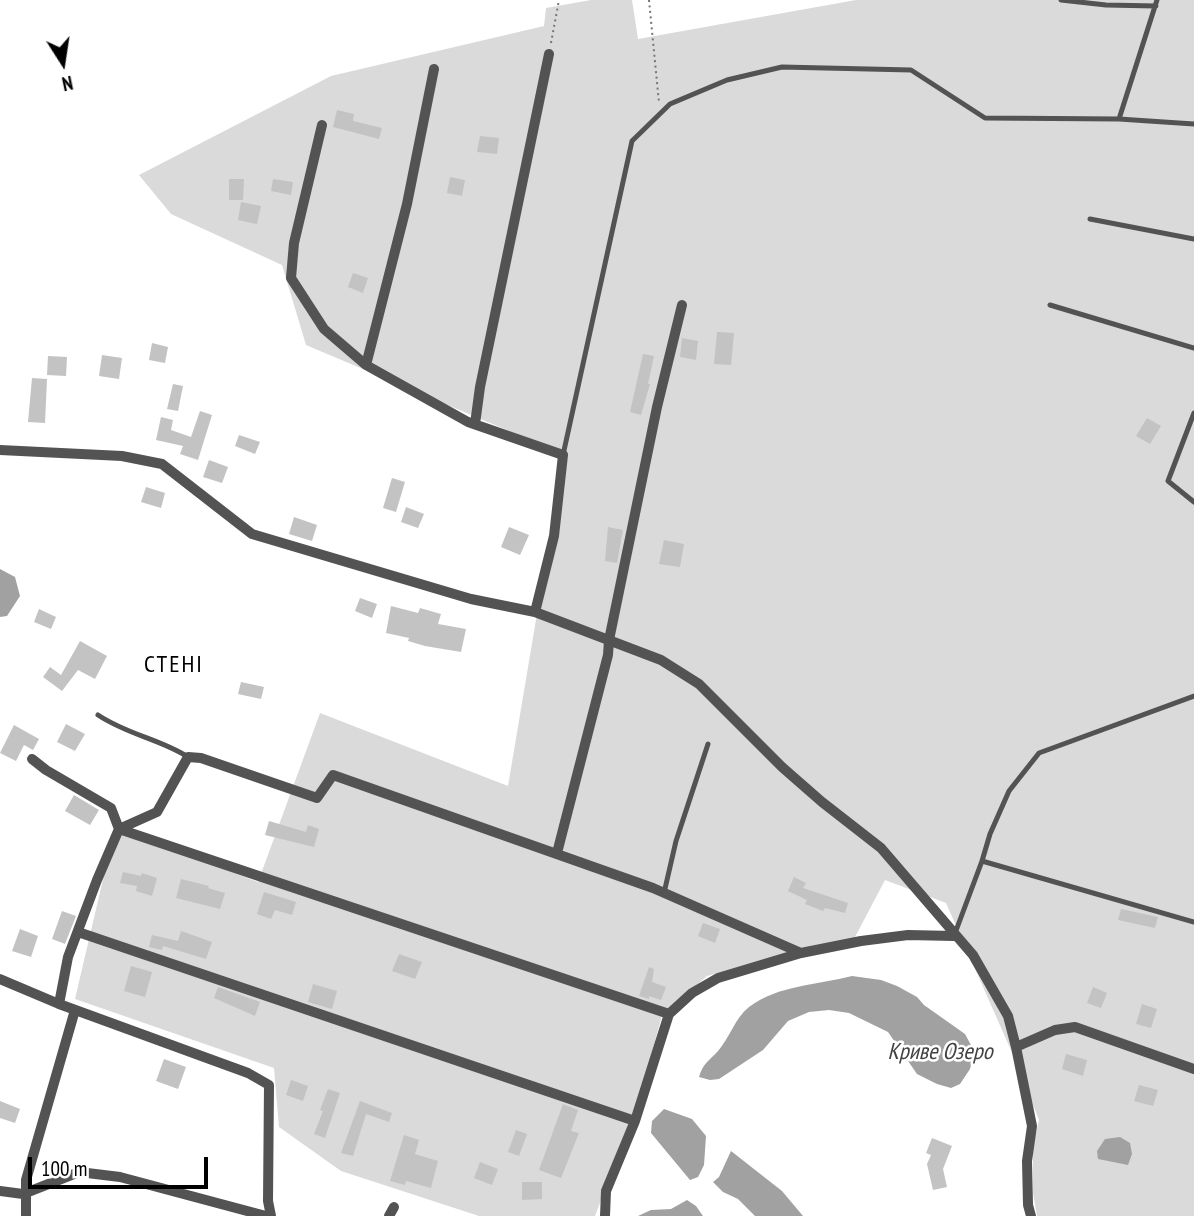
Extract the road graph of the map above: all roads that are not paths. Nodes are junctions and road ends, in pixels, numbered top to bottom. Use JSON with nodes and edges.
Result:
{"nodes":[{"id":1,"x":1061,"y":0,"type":"edge"},
{"id":2,"x":1156,"y":3,"type":"edge"},
{"id":3,"x":549,"y":54,"type":"road end"},
{"id":4,"x":434,"y":69,"type":"dead end"},
{"id":5,"x":1119,"y":119,"type":"junction"},
{"id":6,"x":1194,"y":124,"type":"edge"},
{"id":7,"x":322,"y":125,"type":"dead end"},
{"id":8,"x":1090,"y":219,"type":"dead end"},
{"id":9,"x":1194,"y":239,"type":"edge"},
{"id":10,"x":1050,"y":304,"type":"dead end"},
{"id":11,"x":682,"y":305,"type":"dead end"},
{"id":12,"x":1194,"y":348,"type":"edge"},
{"id":13,"x":366,"y":365,"type":"junction"},
{"id":14,"x":1194,"y":413,"type":"edge"},
{"id":15,"x":475,"y":424,"type":"junction"},
{"id":16,"x":0,"y":450,"type":"edge"},
{"id":17,"x":563,"y":455,"type":"junction"},
{"id":18,"x":1194,"y":502,"type":"edge"},
{"id":19,"x":535,"y":612,"type":"junction"},
{"id":20,"x":609,"y":640,"type":"junction"},
{"id":21,"x":1194,"y":696,"type":"edge"},
{"id":22,"x":98,"y":715,"type":"dead end"},
{"id":23,"x":708,"y":744,"type":"dead end"},
{"id":24,"x":188,"y":757,"type":"junction"},
{"id":25,"x":32,"y":759,"type":"dead end"},
{"id":26,"x":119,"y":830,"type":"junction"},
{"id":27,"x":557,"y":853,"type":"junction"},
{"id":28,"x":982,"y":861,"type":"junction"},
{"id":29,"x":664,"y":893,"type":"junction"},
{"id":30,"x":1194,"y":922,"type":"edge"},
{"id":31,"x":78,"y":932,"type":"junction"},
{"id":32,"x":954,"y":936,"type":"junction"},
{"id":33,"x":801,"y":953,"type":"junction"},
{"id":34,"x":0,"y":979,"type":"edge"},
{"id":35,"x":60,"y":1004,"type":"junction"},
{"id":36,"x":75,"y":1010,"type":"junction"},
{"id":37,"x":669,"y":1014,"type":"junction"},
{"id":38,"x":1016,"y":1047,"type":"junction"},
{"id":39,"x":1194,"y":1069,"type":"edge"},
{"id":40,"x":635,"y":1121,"type":"junction"},
{"id":41,"x":0,"y":1191,"type":"edge"},
{"id":42,"x":25,"y":1193,"type":"junction"},
{"id":43,"x":26,"y":1216,"type":"edge"},
{"id":44,"x":268,"y":1216,"type":"edge"},
{"id":45,"x":604,"y":1216,"type":"edge"},
{"id":46,"x":1031,"y":1216,"type":"edge"}],
"edges":[{"from":1,"to":2,"type":"lane"},
{"from":2,"to":5,"type":"lane"},
{"from":3,"to":15,"type":"street"},
{"from":4,"to":13,"type":"street"},
{"from":5,"to":6,"type":"lane"},
{"from":5,"to":17,"type":"lane"},
{"from":7,"to":13,"type":"street"},
{"from":8,"to":9,"type":"lane"},
{"from":10,"to":12,"type":"lane"},
{"from":11,"to":20,"type":"street"},
{"from":13,"to":15,"type":"street"},
{"from":14,"to":18,"type":"lane"},
{"from":15,"to":17,"type":"street"},
{"from":16,"to":19,"type":"street"},
{"from":17,"to":19,"type":"street"},
{"from":19,"to":20,"type":"street"},
{"from":20,"to":27,"type":"street"},
{"from":20,"to":32,"type":"street"},
{"from":21,"to":28,"type":"lane"},
{"from":22,"to":24,"type":"lane"},
{"from":23,"to":29,"type":"lane"},
{"from":24,"to":26,"type":"street"},
{"from":24,"to":27,"type":"street"},
{"from":25,"to":26,"type":"street"},
{"from":26,"to":31,"type":"street"},
{"from":26,"to":37,"type":"street"},
{"from":27,"to":29,"type":"street"},
{"from":28,"to":30,"type":"lane"},
{"from":28,"to":32,"type":"lane"},
{"from":29,"to":33,"type":"street"},
{"from":31,"to":35,"type":"street"},
{"from":31,"to":40,"type":"street"},
{"from":32,"to":33,"type":"street"},
{"from":32,"to":38,"type":"street"},
{"from":33,"to":37,"type":"street"},
{"from":34,"to":35,"type":"street"},
{"from":35,"to":36,"type":"street"},
{"from":36,"to":42,"type":"street"},
{"from":36,"to":44,"type":"street"},
{"from":37,"to":40,"type":"street"},
{"from":38,"to":39,"type":"street"},
{"from":38,"to":46,"type":"street"},
{"from":40,"to":45,"type":"street"},
{"from":41,"to":42,"type":"street"},
{"from":42,"to":43,"type":"street"},
{"from":42,"to":44,"type":"street"}]}
